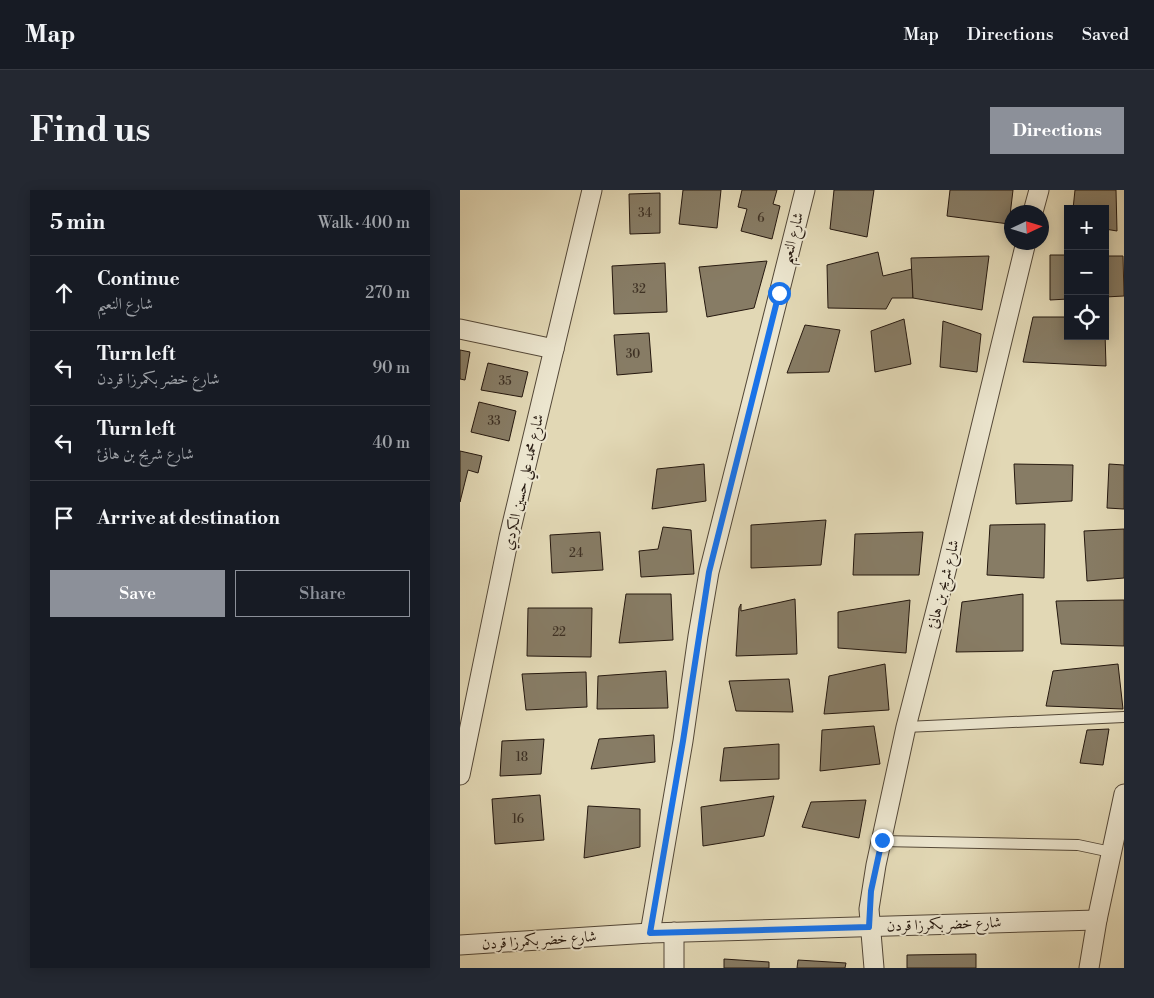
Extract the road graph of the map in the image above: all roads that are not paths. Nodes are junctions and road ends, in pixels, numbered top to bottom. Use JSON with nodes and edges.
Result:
{"nodes":[{"id":1,"x":592,"y":190,"type":"edge"},
{"id":2,"x":805,"y":190,"type":"edge"},
{"id":3,"x":1039,"y":190,"type":"edge"},
{"id":4,"x":1035,"y":205,"type":"edge"},
{"id":5,"x":1024,"y":250,"type":"edge"},
{"id":6,"x":460,"y":329,"type":"edge"},
{"id":7,"x":554,"y":349,"type":"junction"},
{"id":8,"x":1124,"y":717,"type":"edge"},
{"id":9,"x":906,"y":727,"type":"junction"},
{"id":10,"x":460,"y":775,"type":"edge"},
{"id":11,"x":1124,"y":794,"type":"edge"},
{"id":12,"x":882,"y":840,"type":"junction"},
{"id":13,"x":1118,"y":854,"type":"edge"},
{"id":14,"x":1098,"y":920,"type":"junction"},
{"id":15,"x":869,"y":927,"type":"junction"},
{"id":16,"x":674,"y":932,"type":"junction"},
{"id":17,"x":650,"y":933,"type":"junction"},
{"id":18,"x":460,"y":945,"type":"edge"},
{"id":19,"x":674,"y":968,"type":"edge"},
{"id":20,"x":874,"y":968,"type":"edge"},
{"id":21,"x":1089,"y":968,"type":"edge"}],
"edges":[{"from":1,"to":7,"type":"street","name":"شارع محمد علي حسين الكردي"},
{"from":2,"to":17,"type":"street","name":"شارع النعيم"},
{"from":3,"to":4,"type":"street"},
{"from":5,"to":9,"type":"street","name":"شارع شريح بن هانئ"},
{"from":6,"to":7,"type":"street"},
{"from":7,"to":10,"type":"street","name":"شارع محمد علي حسين الكردي"},
{"from":8,"to":9,"type":"lane"},
{"from":9,"to":12,"type":"street","name":"شارع شريح بن هانئ"},
{"from":11,"to":13,"type":"street"},
{"from":12,"to":13,"type":"lane"},
{"from":12,"to":15,"type":"street","name":"شارع شريح بن هانئ"},
{"from":13,"to":14,"type":"street"},
{"from":14,"to":15,"type":"street","name":"شارع خضر بكمرزا قردن"},
{"from":14,"to":21,"type":"street"},
{"from":15,"to":16,"type":"street","name":"شارع خضر بكمرزا قردن"},
{"from":15,"to":20,"type":"street","name":"شارع شريح بن هانئ"},
{"from":16,"to":17,"type":"street","name":"شارع خضر بكمرزا قردن"},
{"from":16,"to":19,"type":"street"},
{"from":17,"to":18,"type":"street","name":"شارع خضر بكمرزا قردن"}]}
